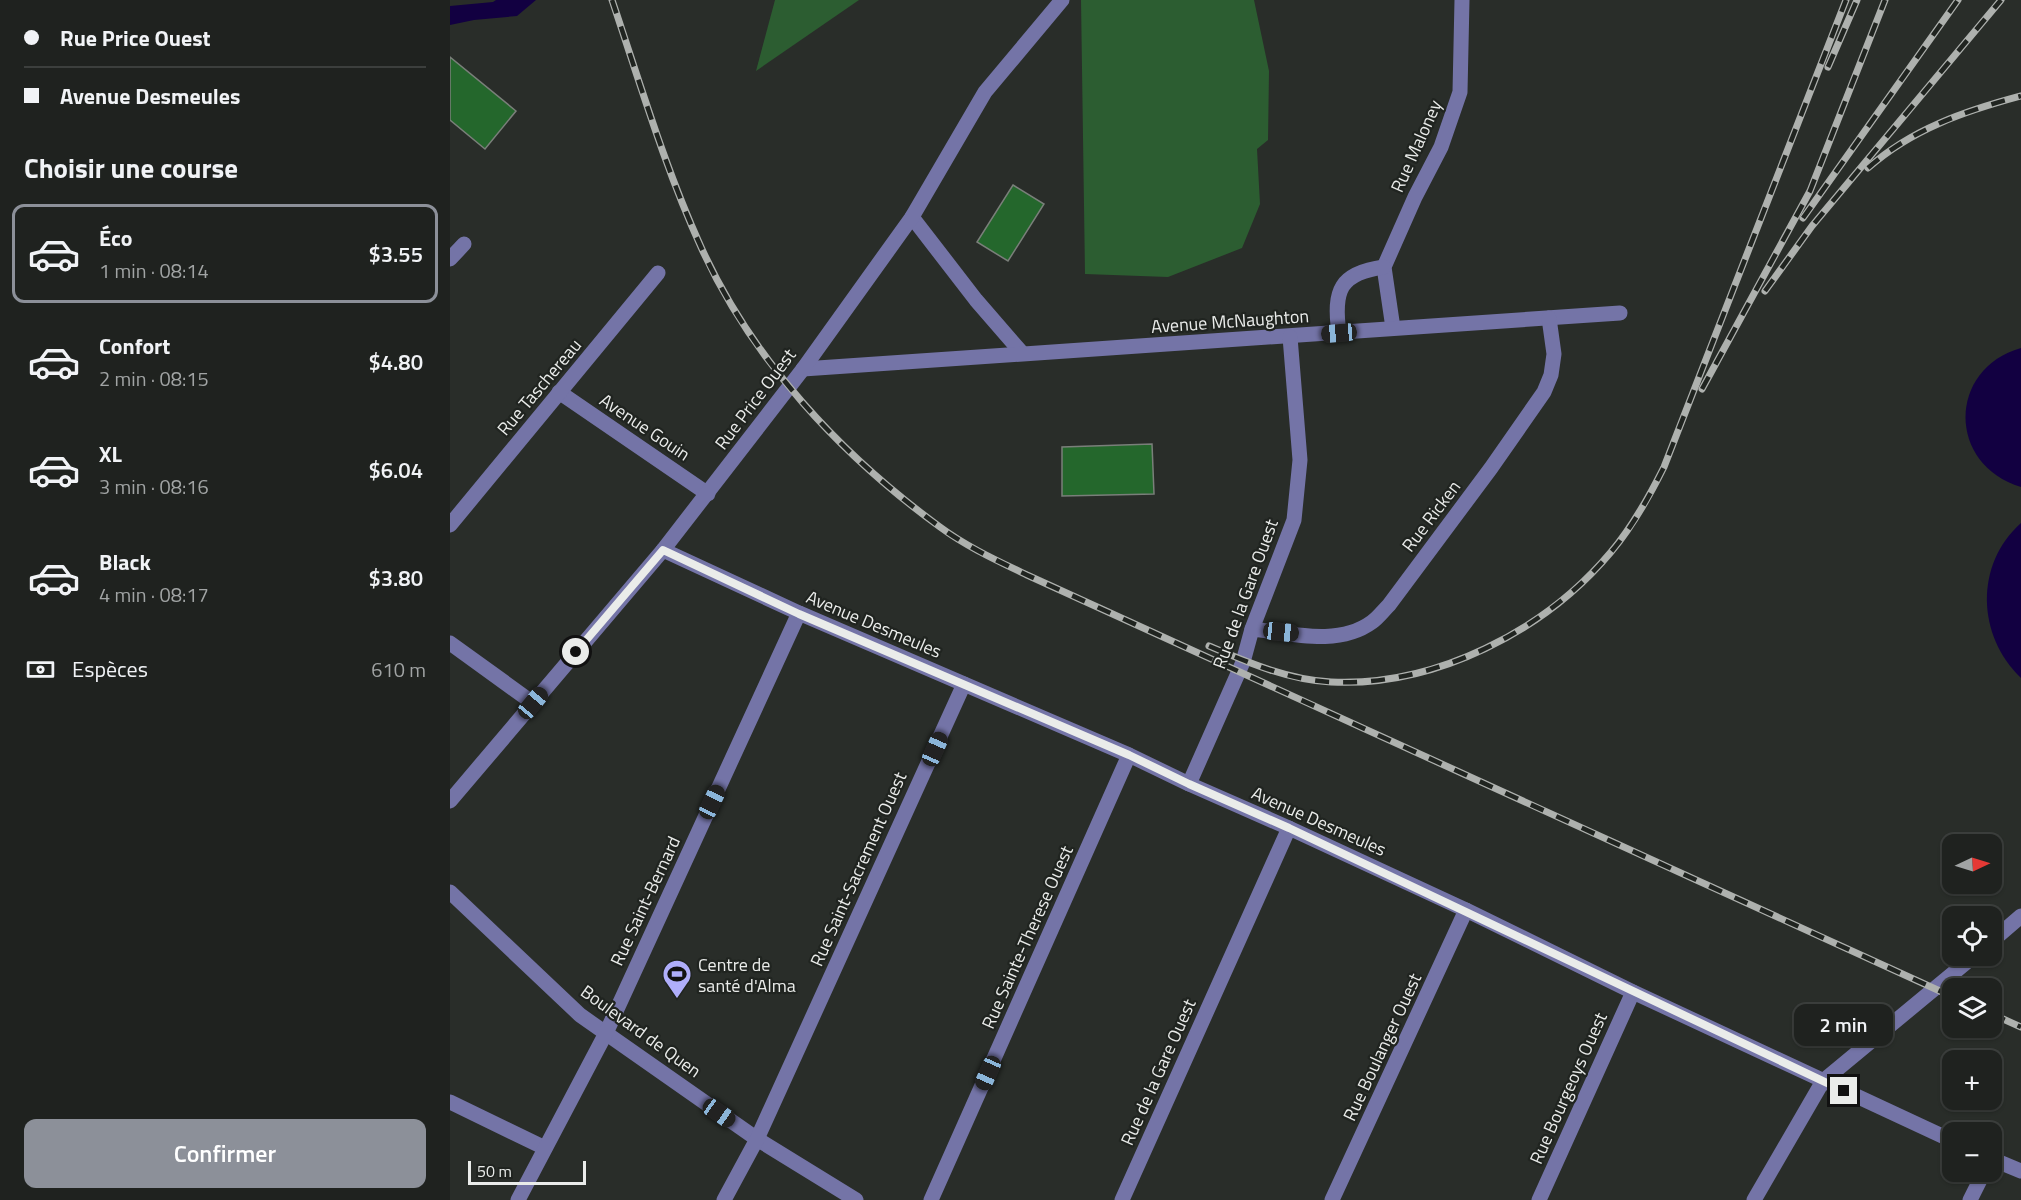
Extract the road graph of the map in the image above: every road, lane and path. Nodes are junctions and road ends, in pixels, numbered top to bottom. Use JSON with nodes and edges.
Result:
{"nodes":[{"id":1,"x":1062,"y":0,"type":"edge"},
{"id":2,"x":1462,"y":0,"type":"edge"},
{"id":3,"x":912,"y":217,"type":"junction"},
{"id":4,"x":464,"y":244,"type":"dead end"},
{"id":5,"x":450,"y":260,"type":"edge"},
{"id":6,"x":1384,"y":267,"type":"junction"},
{"id":7,"x":658,"y":273,"type":"dead end"},
{"id":8,"x":1620,"y":313,"type":"dead end"},
{"id":9,"x":1549,"y":318,"type":"junction"},
{"id":10,"x":1393,"y":328,"type":"junction"},
{"id":11,"x":1339,"y":333,"type":"junction"},
{"id":12,"x":1290,"y":337,"type":"junction"},
{"id":13,"x":1022,"y":353,"type":"junction"},
{"id":14,"x":804,"y":369,"type":"junction"},
{"id":15,"x":559,"y":392,"type":"junction"},
{"id":16,"x":708,"y":494,"type":"junction"},
{"id":17,"x":450,"y":525,"type":"edge"},
{"id":18,"x":663,"y":550,"type":"junction"},
{"id":19,"x":799,"y":614,"type":"junction"},
{"id":20,"x":1252,"y":629,"type":"junction"},
{"id":21,"x":450,"y":643,"type":"edge"},
{"id":22,"x":964,"y":684,"type":"junction"},
{"id":23,"x":533,"y":703,"type":"junction"},
{"id":24,"x":1129,"y":755,"type":"junction"},
{"id":25,"x":1189,"y":784,"type":"junction"},
{"id":26,"x":450,"y":801,"type":"edge"},
{"id":27,"x":1289,"y":828,"type":"junction"},
{"id":28,"x":450,"y":892,"type":"edge"},
{"id":29,"x":1466,"y":910,"type":"junction"},
{"id":30,"x":2021,"y":916,"type":"edge"},
{"id":31,"x":2002,"y":932,"type":"edge"},
{"id":32,"x":1962,"y":966,"type":"edge"},
{"id":33,"x":1633,"y":992,"type":"junction"},
{"id":34,"x":606,"y":1032,"type":"junction"},
{"id":35,"x":1822,"y":1081,"type":"junction"},
{"id":36,"x":450,"y":1102,"type":"edge"},
{"id":37,"x":1942,"y":1136,"type":"edge"},
{"id":38,"x":757,"y":1139,"type":"junction"},
{"id":39,"x":545,"y":1148,"type":"junction"},
{"id":40,"x":2002,"y":1163,"type":"edge"},
{"id":41,"x":2021,"y":1171,"type":"edge"},
{"id":42,"x":1979,"y":1182,"type":"edge"},
{"id":43,"x":518,"y":1200,"type":"edge"},
{"id":44,"x":724,"y":1200,"type":"edge"},
{"id":45,"x":856,"y":1200,"type":"edge"},
{"id":46,"x":931,"y":1200,"type":"edge"},
{"id":47,"x":1122,"y":1200,"type":"edge"},
{"id":48,"x":1332,"y":1200,"type":"edge"},
{"id":49,"x":1539,"y":1200,"type":"edge"},
{"id":50,"x":1754,"y":1200,"type":"edge"},
{"id":51,"x":1970,"y":1200,"type":"edge"}],
"edges":[{"from":1,"to":3,"type":"street","name":"Rue Price Ouest"},
{"from":2,"to":6,"type":"street","name":"Rue Maloney"},
{"from":3,"to":13,"type":"street"},
{"from":3,"to":14,"type":"street","name":"Rue Price Ouest"},
{"from":4,"to":5,"type":"street"},
{"from":6,"to":10,"type":"street"},
{"from":6,"to":11,"type":"street"},
{"from":7,"to":15,"type":"street","name":"Rue Taschereau"},
{"from":8,"to":9,"type":"street","name":"Avenue McNaughton"},
{"from":9,"to":10,"type":"street","name":"Avenue McNaughton"},
{"from":9,"to":20,"type":"street","name":"Rue Ricken"},
{"from":10,"to":11,"type":"street","name":"Avenue McNaughton"},
{"from":11,"to":12,"type":"street","name":"Avenue McNaughton"},
{"from":12,"to":13,"type":"street","name":"Avenue McNaughton"},
{"from":12,"to":20,"type":"street","name":"Rue de la Gare Ouest"},
{"from":13,"to":14,"type":"street","name":"Avenue McNaughton"},
{"from":14,"to":16,"type":"street","name":"Rue Price Ouest"},
{"from":15,"to":16,"type":"street","name":"Avenue Gouin"},
{"from":15,"to":17,"type":"street","name":"Rue Taschereau"},
{"from":16,"to":18,"type":"street","name":"Rue Price Ouest"},
{"from":18,"to":19,"type":"street","name":"Avenue Desmeules"},
{"from":18,"to":23,"type":"street","name":"Rue Price Ouest"},
{"from":19,"to":22,"type":"street","name":"Avenue Desmeules"},
{"from":19,"to":34,"type":"street","name":"Rue Saint-Bernard"},
{"from":20,"to":25,"type":"street","name":"Rue de la Gare Ouest"},
{"from":21,"to":23,"type":"street"},
{"from":22,"to":24,"type":"street","name":"Avenue Desmeules"},
{"from":22,"to":38,"type":"street","name":"Rue Saint-Sacrement Ouest"},
{"from":23,"to":26,"type":"street","name":"Rue Price Ouest"},
{"from":24,"to":25,"type":"street","name":"Avenue Desmeules"},
{"from":24,"to":46,"type":"street","name":"Rue Sainte-Therese Ouest"},
{"from":25,"to":27,"type":"street","name":"Avenue Desmeules"},
{"from":27,"to":29,"type":"street","name":"Avenue Desmeules"},
{"from":27,"to":47,"type":"street","name":"Rue de la Gare Ouest"},
{"from":28,"to":34,"type":"street","name":"Boulevard de Quen"},
{"from":29,"to":33,"type":"street","name":"Avenue Desmeules"},
{"from":29,"to":48,"type":"street","name":"Rue Boulanger Ouest"},
{"from":30,"to":31,"type":"street"},
{"from":32,"to":35,"type":"street"},
{"from":33,"to":35,"type":"street","name":"Avenue Desmeules"},
{"from":33,"to":49,"type":"street","name":"Rue Bourgeoys Ouest"},
{"from":34,"to":38,"type":"street","name":"Boulevard de Quen"},
{"from":34,"to":39,"type":"street","name":"Rue Saint-Bernard"},
{"from":35,"to":37,"type":"street","name":"Avenue Desmeules"},
{"from":35,"to":50,"type":"street"},
{"from":36,"to":39,"type":"street"},
{"from":38,"to":44,"type":"street","name":"Rue Saint-Sacrement Ouest"},
{"from":38,"to":45,"type":"street","name":"Boulevard de Quen"},
{"from":39,"to":43,"type":"street","name":"Rue Saint-Bernard"},
{"from":40,"to":41,"type":"street"},
{"from":42,"to":51,"type":"street"}]}
